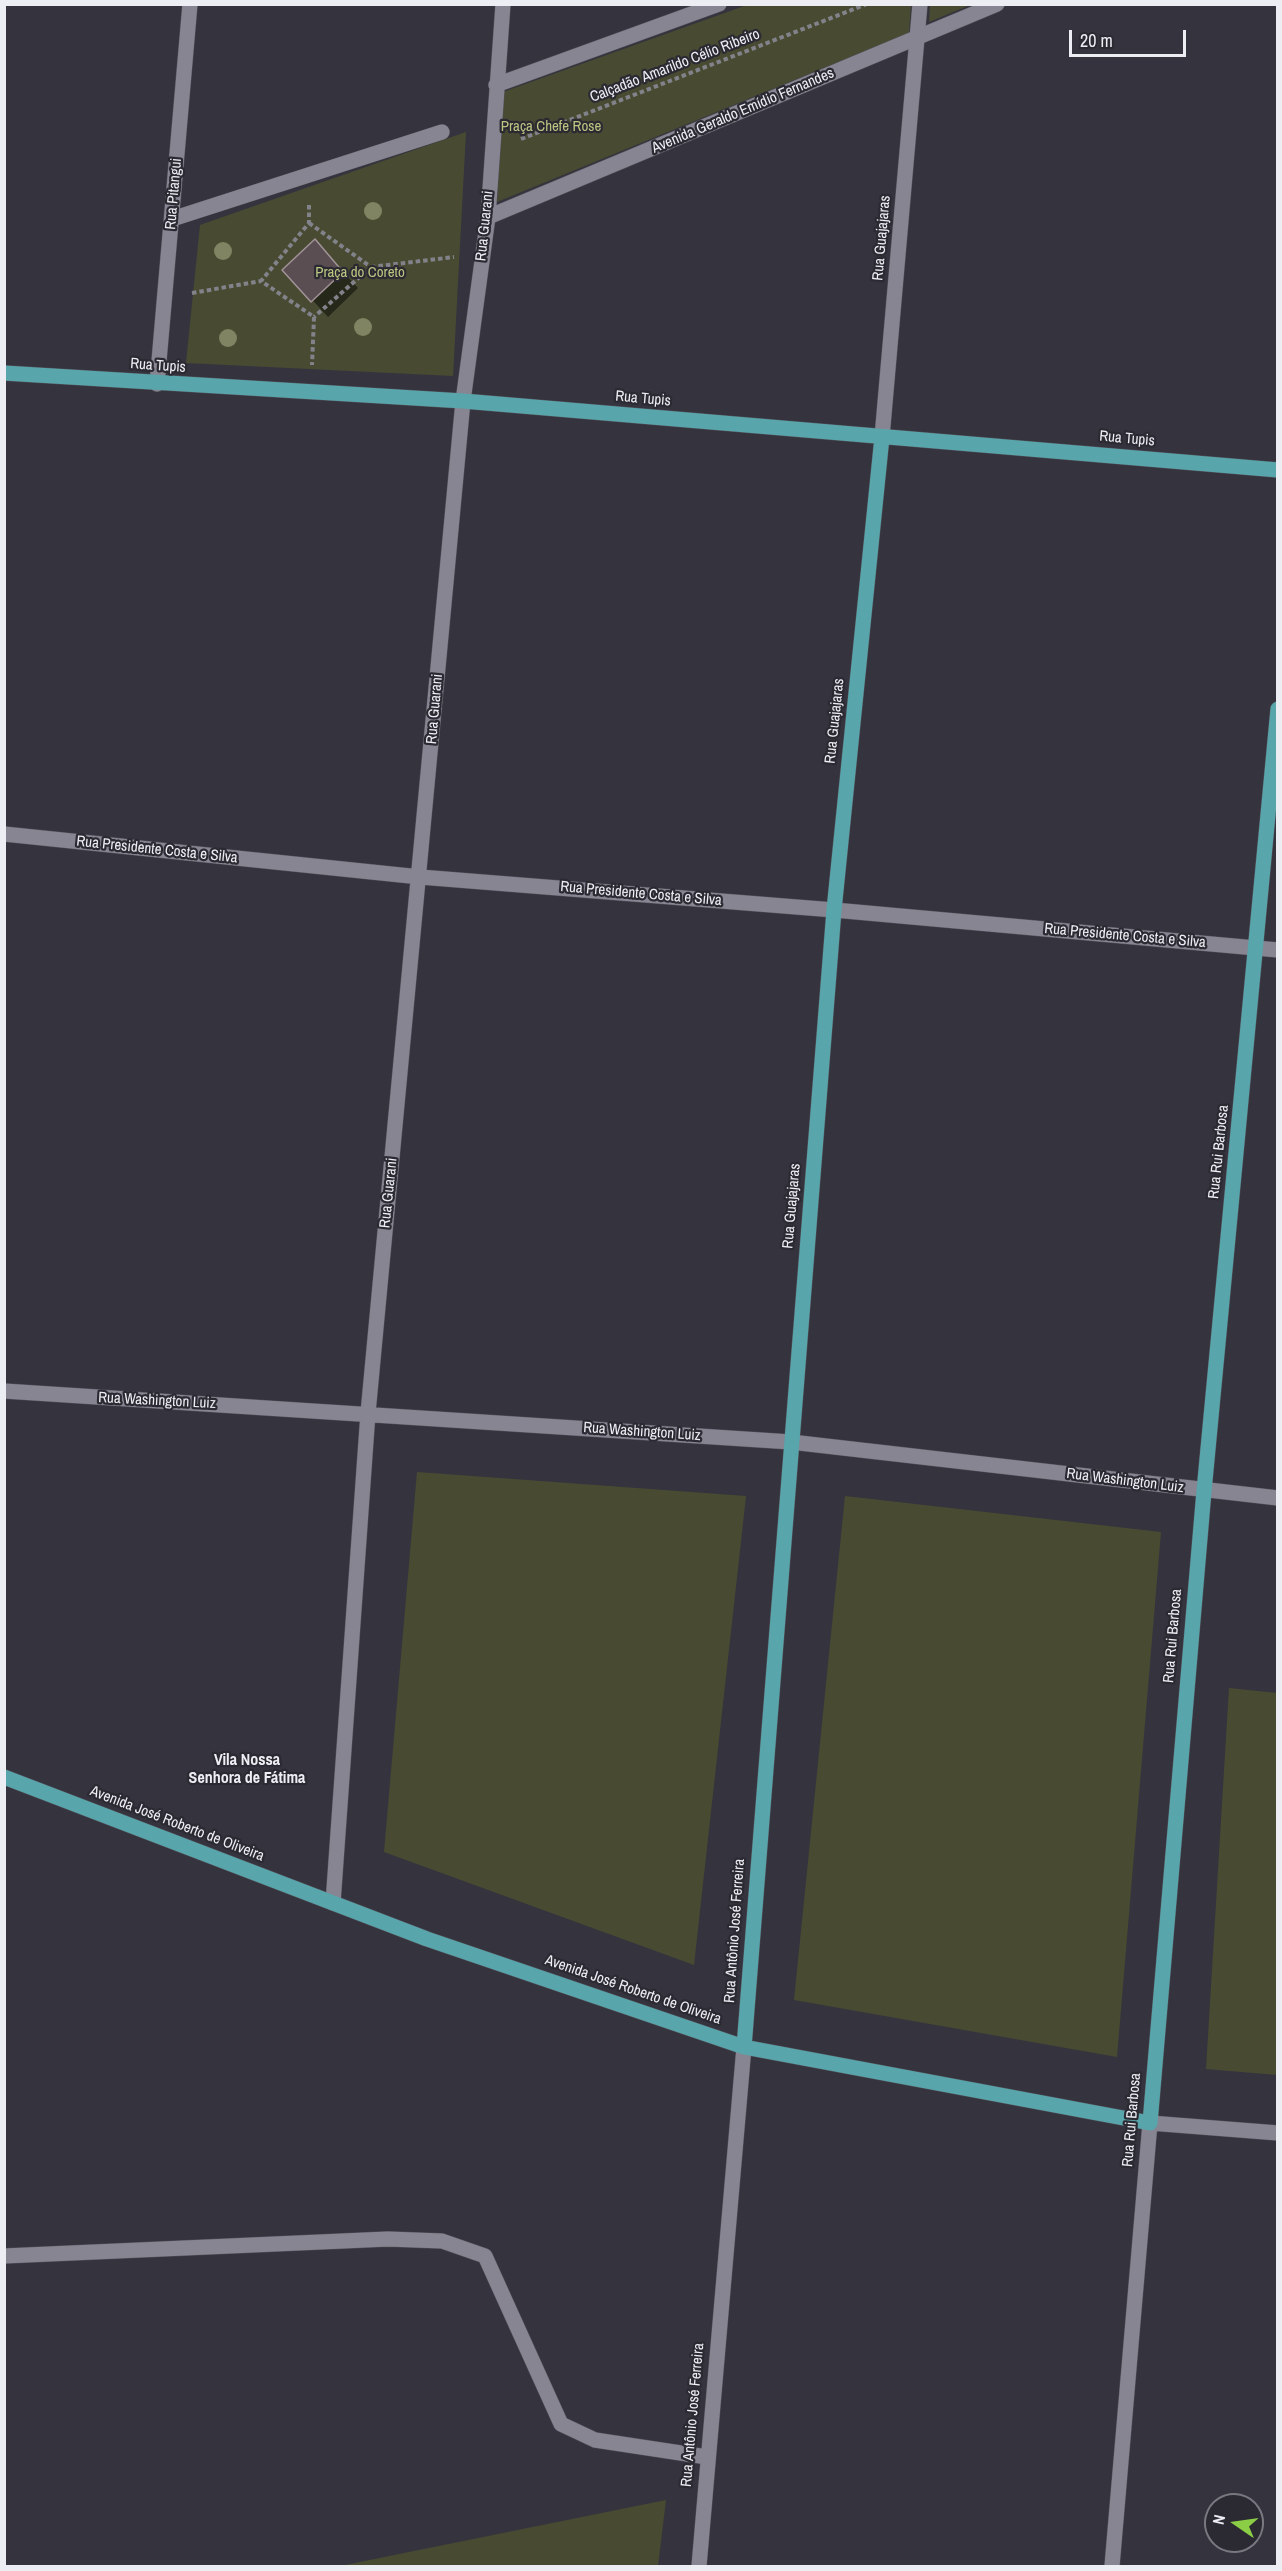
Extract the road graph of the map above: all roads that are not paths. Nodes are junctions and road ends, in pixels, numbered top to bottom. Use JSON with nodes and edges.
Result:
{"nodes":[{"id":1,"x":190,"y":4,"type":"edge"},
{"id":2,"x":503,"y":4,"type":"edge"},
{"id":3,"x":719,"y":4,"type":"edge"},
{"id":4,"x":920,"y":4,"type":"edge"},
{"id":5,"x":997,"y":4,"type":"edge"},
{"id":6,"x":918,"y":38,"type":"junction"},
{"id":7,"x":496,"y":85,"type":"junction"},
{"id":8,"x":442,"y":132,"type":"dead end"},
{"id":9,"x":488,"y":217,"type":"junction"},
{"id":10,"x":172,"y":219,"type":"junction"},
{"id":11,"x":4,"y":374,"type":"edge"},
{"id":12,"x":157,"y":384,"type":"junction"},
{"id":13,"x":463,"y":401,"type":"junction"},
{"id":14,"x":882,"y":437,"type":"junction"},
{"id":15,"x":1278,"y":470,"type":"edge"},
{"id":16,"x":1278,"y":709,"type":"edge"},
{"id":17,"x":4,"y":834,"type":"edge"},
{"id":18,"x":420,"y":877,"type":"junction"},
{"id":19,"x":834,"y":910,"type":"junction"},
{"id":20,"x":1256,"y":948,"type":"junction"},
{"id":21,"x":1278,"y":950,"type":"edge"},
{"id":22,"x":4,"y":1391,"type":"edge"},
{"id":23,"x":368,"y":1413,"type":"junction"},
{"id":24,"x":791,"y":1442,"type":"junction"},
{"id":25,"x":1204,"y":1491,"type":"junction"},
{"id":26,"x":1278,"y":1498,"type":"edge"},
{"id":27,"x":4,"y":1777,"type":"edge"},
{"id":28,"x":333,"y":1903,"type":"junction"},
{"id":29,"x":744,"y":2047,"type":"junction"},
{"id":30,"x":1150,"y":2123,"type":"junction"},
{"id":31,"x":1278,"y":2133,"type":"edge"},
{"id":32,"x":4,"y":2256,"type":"edge"},
{"id":33,"x":708,"y":2457,"type":"junction"},
{"id":34,"x":699,"y":2566,"type":"edge"},
{"id":35,"x":1112,"y":2566,"type":"edge"}],
"edges":[{"from":1,"to":10,"type":"street","name":"Rua Pitangui"},
{"from":2,"to":7,"type":"street","name":"Rua Guarani"},
{"from":3,"to":7,"type":"street"},
{"from":4,"to":6,"type":"street","name":"Rua Guajajaras"},
{"from":5,"to":6,"type":"street","name":"Avenida Geraldo Emídio Fernandes"},
{"from":6,"to":9,"type":"street","name":"Avenida Geraldo Emídio Fernandes"},
{"from":6,"to":14,"type":"street","name":"Rua Guajajaras"},
{"from":7,"to":9,"type":"street","name":"Rua Guarani"},
{"from":8,"to":10,"type":"street"},
{"from":9,"to":13,"type":"street","name":"Rua Guarani"},
{"from":10,"to":12,"type":"street","name":"Rua Pitangui"},
{"from":11,"to":12,"type":"main road","name":"Rua Tupis"},
{"from":12,"to":13,"type":"main road","name":"Rua Tupis"},
{"from":13,"to":14,"type":"main road","name":"Rua Tupis"},
{"from":13,"to":18,"type":"street","name":"Rua Guarani"},
{"from":14,"to":15,"type":"main road","name":"Rua Tupis"},
{"from":14,"to":19,"type":"main road","name":"Rua Guajajaras"},
{"from":16,"to":20,"type":"main road","name":"Rua Rui Barbosa"},
{"from":17,"to":18,"type":"street","name":"Rua Presidente Costa e Silva"},
{"from":18,"to":19,"type":"street","name":"Rua Presidente Costa e Silva"},
{"from":18,"to":23,"type":"street","name":"Rua Guarani"},
{"from":19,"to":20,"type":"street","name":"Rua Presidente Costa e Silva"},
{"from":19,"to":24,"type":"main road","name":"Rua Guajajaras"},
{"from":20,"to":21,"type":"street","name":"Rua Presidente Costa e Silva"},
{"from":20,"to":25,"type":"main road","name":"Rua Rui Barbosa"},
{"from":22,"to":23,"type":"street","name":"Rua Washington Luiz"},
{"from":23,"to":24,"type":"street","name":"Rua Washington Luiz"},
{"from":23,"to":28,"type":"street","name":"Rua Guarani"},
{"from":24,"to":25,"type":"street","name":"Rua Washington Luiz"},
{"from":24,"to":29,"type":"main road","name":"Rua Antônio José Ferreira"},
{"from":25,"to":26,"type":"street","name":"Rua Washington Luiz"},
{"from":25,"to":30,"type":"main road","name":"Rua Rui Barbosa"},
{"from":27,"to":28,"type":"main road","name":"Avenida José Roberto de Oliveira"},
{"from":28,"to":29,"type":"main road","name":"Avenida José Roberto de Oliveira"},
{"from":29,"to":30,"type":"main road","name":"Avenida José Roberto de Oliveira"},
{"from":29,"to":33,"type":"street","name":"Rua Antônio José Ferreira"},
{"from":30,"to":31,"type":"street","name":"Avenida José Roberto de Oliveira"},
{"from":30,"to":35,"type":"street","name":"Rua Rui Barbosa"},
{"from":32,"to":33,"type":"street"},
{"from":33,"to":34,"type":"street","name":"Rua Antônio José Ferreira"}]}
